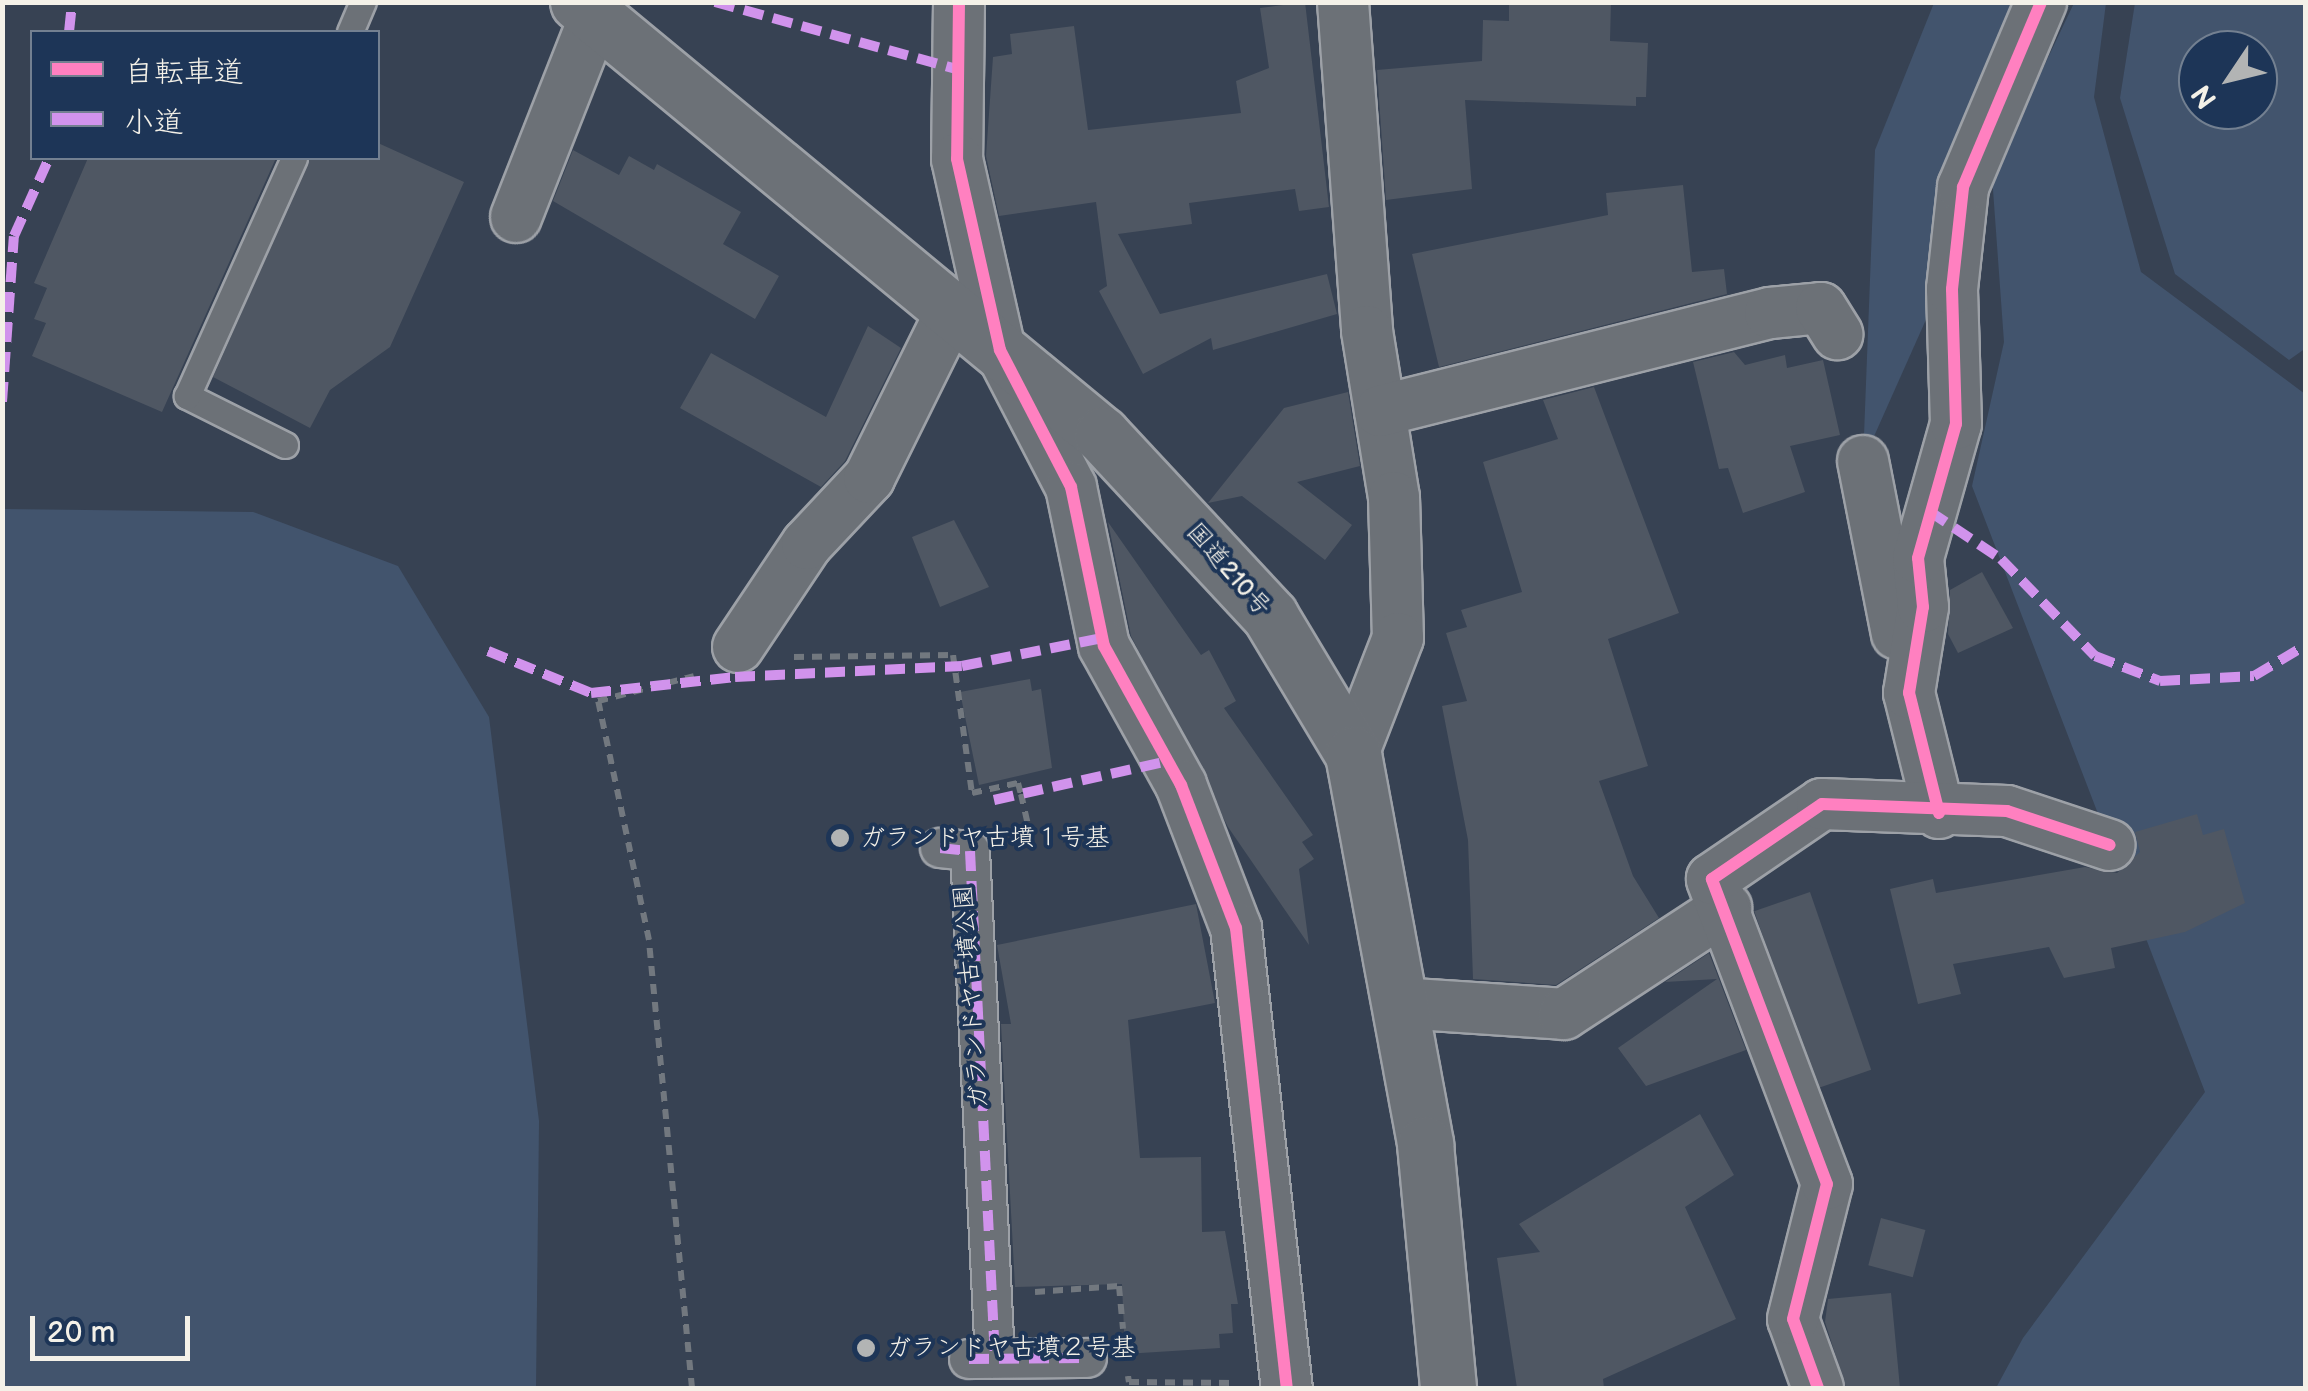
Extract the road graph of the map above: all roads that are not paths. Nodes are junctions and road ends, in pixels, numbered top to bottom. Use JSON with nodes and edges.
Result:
{"nodes":[{"id":1,"x":363,"y":2,"type":"edge"},
{"id":2,"x":959,"y":2,"type":"edge"},
{"id":3,"x":1343,"y":2,"type":"edge"},
{"id":4,"x":2041,"y":2,"type":"edge"},
{"id":5,"x":586,"y":10,"type":"edge"},
{"id":6,"x":351,"y":30,"type":"edge"},
{"id":7,"x":293,"y":160,"type":"edge"},
{"id":8,"x":516,"y":216,"type":"dead end"},
{"id":9,"x":952,"y":310,"type":"junction"},
{"id":10,"x":1837,"y":334,"type":"dead end"},
{"id":11,"x":1000,"y":350,"type":"junction"},
{"id":12,"x":1380,"y":411,"type":"junction"},
{"id":13,"x":285,"y":444,"type":"dead end"},
{"id":14,"x":1863,"y":461,"type":"dead end"},
{"id":15,"x":744,"y":659,"type":"road end"},
{"id":16,"x":1908,"y":693,"type":"junction"},
{"id":17,"x":1353,"y":754,"type":"junction"},
{"id":18,"x":1939,"y":813,"type":"junction"},
{"id":19,"x":2110,"y":845,"type":"dead end"},
{"id":20,"x":940,"y":848,"type":"dead end"},
{"id":21,"x":1726,"y":908,"type":"junction"},
{"id":22,"x":1400,"y":1003,"type":"junction"},
{"id":23,"x":1087,"y":1358,"type":"dead end"},
{"id":24,"x":1264,"y":1386,"type":"edge"},
{"id":25,"x":1448,"y":1388,"type":"edge"},
{"id":26,"x":1818,"y":1388,"type":"edge"}],
"edges":[{"from":1,"to":6,"type":"lane"},
{"from":2,"to":11,"type":"street"},
{"from":3,"to":12,"type":"street"},
{"from":4,"to":16,"type":"street"},
{"from":5,"to":8,"type":"street"},
{"from":5,"to":9,"type":"highway","name":"国道210号"},
{"from":7,"to":13,"type":"lane"},
{"from":9,"to":11,"type":"highway","name":"国道210号"},
{"from":9,"to":15,"type":"street"},
{"from":10,"to":12,"type":"street"},
{"from":11,"to":17,"type":"highway","name":"国道210号"},
{"from":11,"to":24,"type":"street"},
{"from":12,"to":17,"type":"street"},
{"from":14,"to":16,"type":"street"},
{"from":16,"to":18,"type":"street"},
{"from":17,"to":22,"type":"highway","name":"国道210号"},
{"from":18,"to":19,"type":"street"},
{"from":18,"to":21,"type":"street"},
{"from":20,"to":23,"type":"street"},
{"from":21,"to":22,"type":"street"},
{"from":21,"to":26,"type":"street"},
{"from":22,"to":25,"type":"highway","name":"国道210号"}]}
